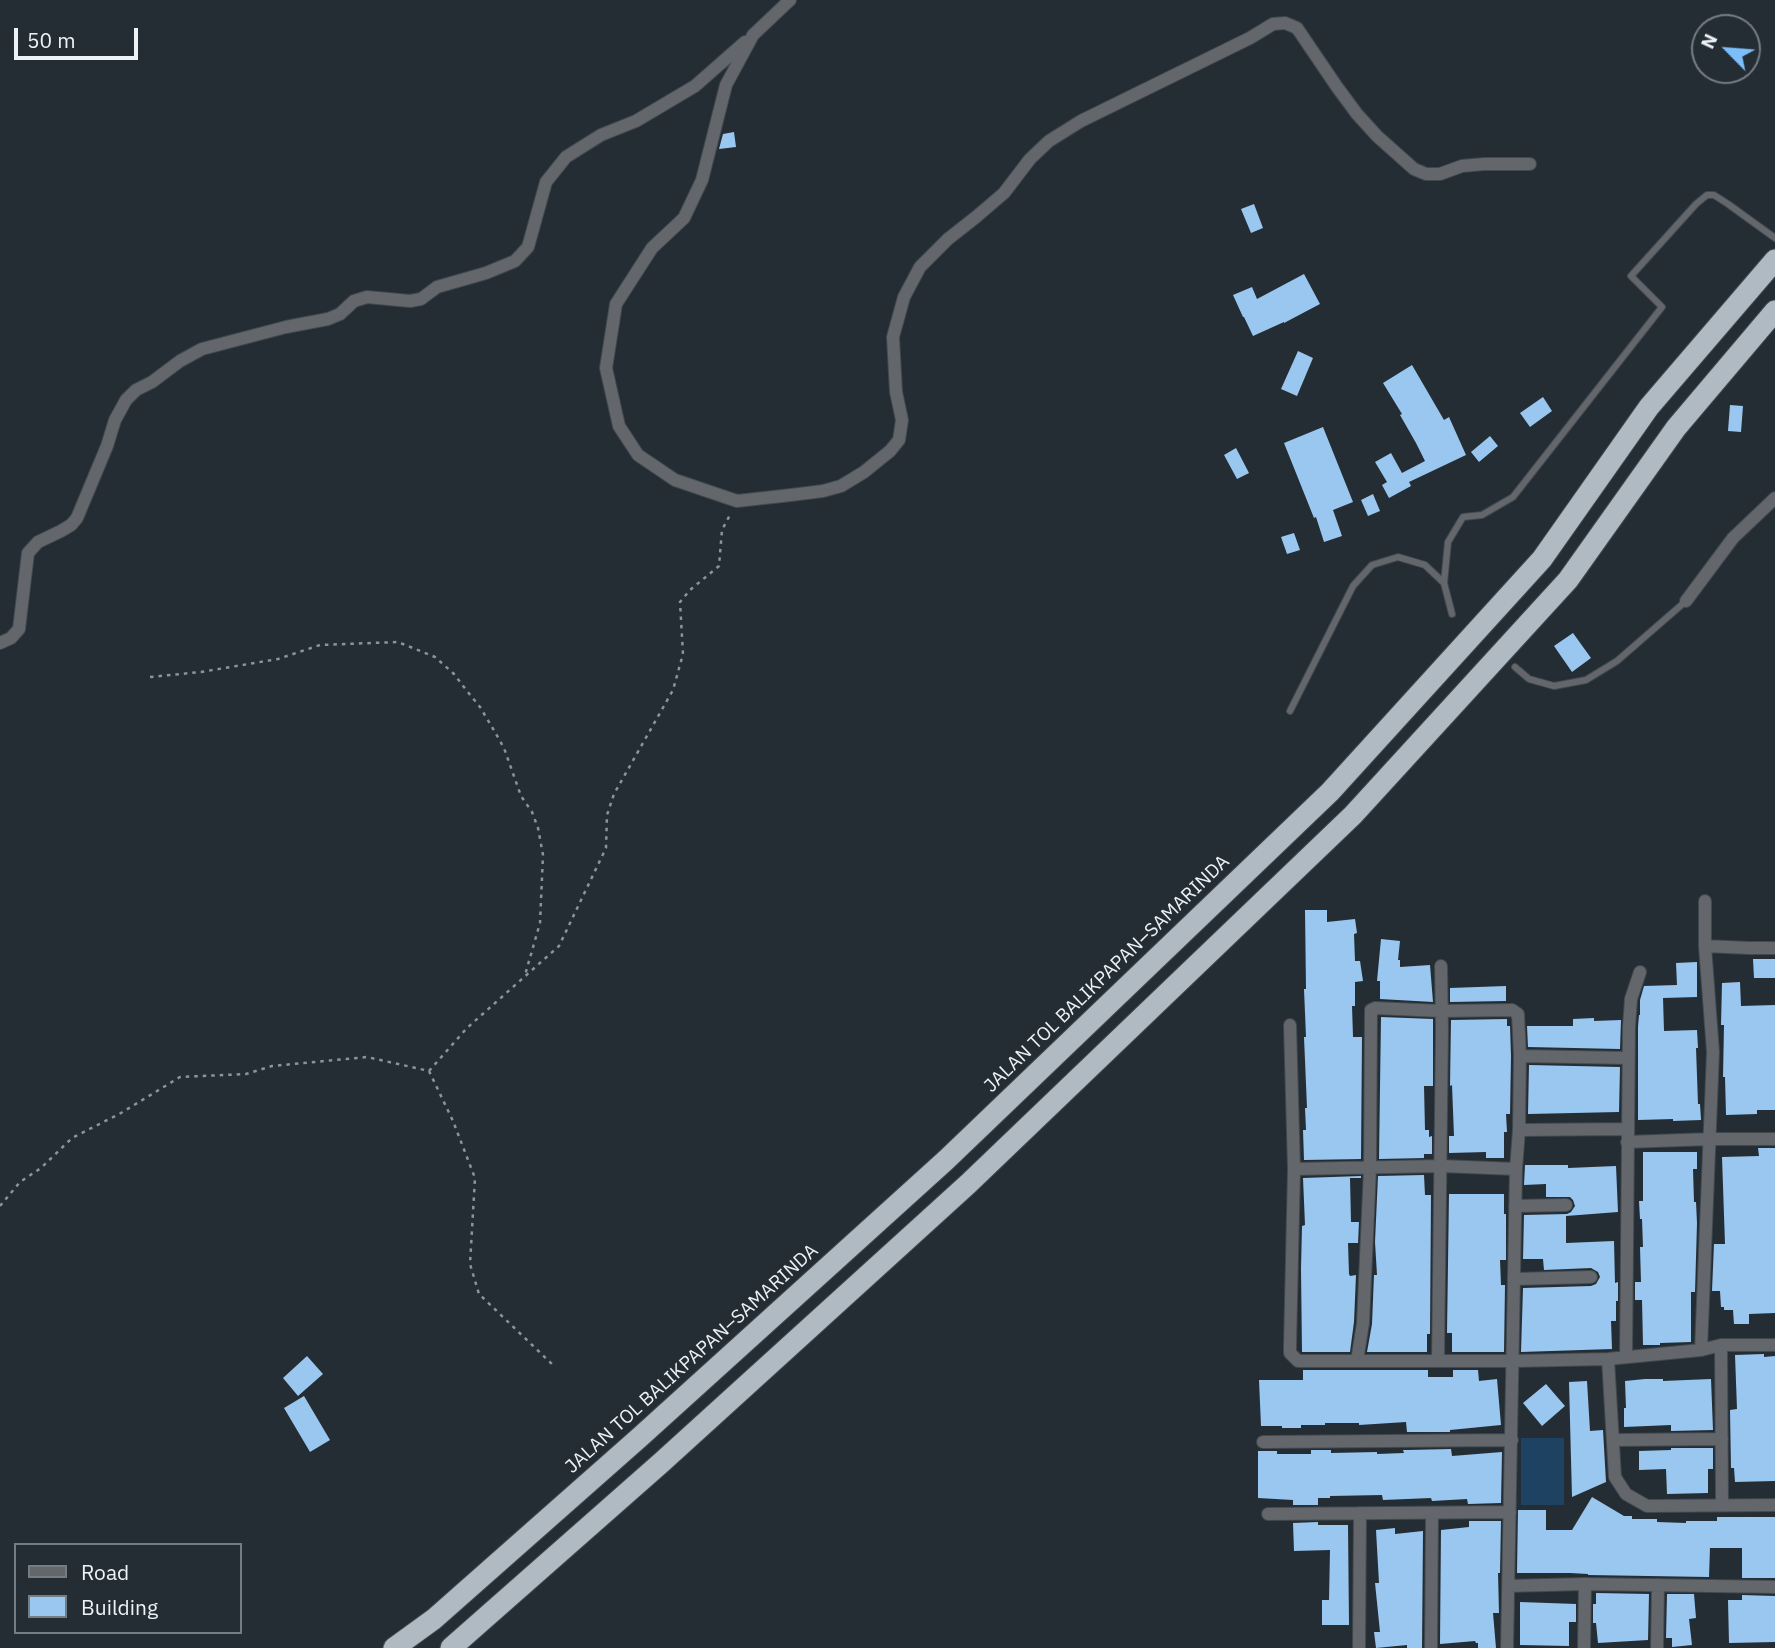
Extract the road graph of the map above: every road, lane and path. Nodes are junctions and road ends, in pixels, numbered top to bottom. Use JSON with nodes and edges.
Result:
{"nodes":[{"id":1,"x":790,"y":0,"type":"edge"},
{"id":2,"x":753,"y":34,"type":"junction"},
{"id":3,"x":1530,"y":164,"type":"dead end"},
{"id":4,"x":1775,"y":238,"type":"edge"},
{"id":5,"x":1775,"y":260,"type":"edge"},
{"id":6,"x":1775,"y":311,"type":"edge"},
{"id":7,"x":1775,"y":498,"type":"edge"},
{"id":8,"x":737,"y":501,"type":"junction"},
{"id":9,"x":1444,"y":583,"type":"junction"},
{"id":10,"x":1686,"y":601,"type":"joint"},
{"id":11,"x":1452,"y":614,"type":"dead end"},
{"id":12,"x":0,"y":643,"type":"edge"},
{"id":13,"x":1515,"y":667,"type":"dead end"},
{"id":14,"x":150,"y":677,"type":"dead end"},
{"id":15,"x":1290,"y":711,"type":"dead end"},
{"id":16,"x":1705,"y":901,"type":"dead end"},
{"id":17,"x":1705,"y":946,"type":"junction"},
{"id":18,"x":1775,"y":948,"type":"edge"},
{"id":19,"x":1441,"y":966,"type":"dead end"},
{"id":20,"x":1640,"y":972,"type":"dead end"},
{"id":21,"x":524,"y":978,"type":"junction"},
{"id":22,"x":1441,"y":1011,"type":"junction"},
{"id":23,"x":1290,"y":1025,"type":"dead end"},
{"id":24,"x":1520,"y":1056,"type":"junction"},
{"id":25,"x":1628,"y":1058,"type":"junction"},
{"id":26,"x":429,"y":1071,"type":"junction"},
{"id":27,"x":1519,"y":1130,"type":"junction"},
{"id":28,"x":1627,"y":1136,"type":"junction"},
{"id":29,"x":1710,"y":1139,"type":"junction"},
{"id":30,"x":1775,"y":1139,"type":"edge"},
{"id":31,"x":1441,"y":1166,"type":"junction"},
{"id":32,"x":1294,"y":1169,"type":"junction"},
{"id":33,"x":1370,"y":1169,"type":"junction"},
{"id":34,"x":1516,"y":1169,"type":"junction"},
{"id":35,"x":1566,"y":1205,"type":"dead end"},
{"id":36,"x":0,"y":1206,"type":"edge"},
{"id":37,"x":1516,"y":1206,"type":"junction"},
{"id":38,"x":1591,"y":1278,"type":"dead end"},
{"id":39,"x":1514,"y":1279,"type":"junction"},
{"id":40,"x":1721,"y":1345,"type":"junction"},
{"id":41,"x":1775,"y":1345,"type":"edge"},
{"id":42,"x":1701,"y":1350,"type":"junction"},
{"id":43,"x":1626,"y":1357,"type":"junction"},
{"id":44,"x":1608,"y":1359,"type":"junction"},
{"id":45,"x":1438,"y":1360,"type":"junction"},
{"id":46,"x":1357,"y":1361,"type":"junction"},
{"id":47,"x":1513,"y":1361,"type":"junction"},
{"id":48,"x":554,"y":1366,"type":"dead end"},
{"id":49,"x":1722,"y":1439,"type":"junction"},
{"id":50,"x":1511,"y":1440,"type":"junction"},
{"id":51,"x":1613,"y":1440,"type":"junction"},
{"id":52,"x":1263,"y":1442,"type":"dead end"},
{"id":53,"x":1722,"y":1504,"type":"junction"},
{"id":54,"x":1775,"y":1505,"type":"edge"},
{"id":55,"x":1510,"y":1512,"type":"junction"},
{"id":56,"x":1432,"y":1513,"type":"junction"},
{"id":57,"x":1268,"y":1514,"type":"dead end"},
{"id":58,"x":1360,"y":1514,"type":"junction"},
{"id":59,"x":1585,"y":1584,"type":"junction"},
{"id":60,"x":1658,"y":1585,"type":"junction"},
{"id":61,"x":1508,"y":1586,"type":"junction"},
{"id":62,"x":1775,"y":1587,"type":"edge"},
{"id":63,"x":394,"y":1648,"type":"edge"},
{"id":64,"x":451,"y":1648,"type":"edge"},
{"id":65,"x":1359,"y":1648,"type":"edge"},
{"id":66,"x":1431,"y":1648,"type":"edge"},
{"id":67,"x":1507,"y":1648,"type":"edge"},
{"id":68,"x":1584,"y":1648,"type":"edge"},
{"id":69,"x":1657,"y":1648,"type":"edge"}],
"edges":[{"from":1,"to":2,"type":"street"},
{"from":2,"to":8,"type":"street"},
{"from":2,"to":12,"type":"street"},
{"from":3,"to":8,"type":"street"},
{"from":4,"to":9,"type":"lane"},
{"from":5,"to":63,"type":"highway","name":"JALAN TOL BALIKPAPAN–SAMARINDA"},
{"from":6,"to":64,"type":"highway"},
{"from":7,"to":10,"type":"street"},
{"from":8,"to":21,"type":"path"},
{"from":9,"to":11,"type":"lane"},
{"from":9,"to":15,"type":"lane"},
{"from":10,"to":13,"type":"lane"},
{"from":14,"to":21,"type":"path"},
{"from":16,"to":17,"type":"street"},
{"from":17,"to":18,"type":"street"},
{"from":17,"to":29,"type":"street"},
{"from":19,"to":22,"type":"street"},
{"from":20,"to":25,"type":"street"},
{"from":21,"to":26,"type":"path"},
{"from":22,"to":24,"type":"street"},
{"from":22,"to":31,"type":"street"},
{"from":22,"to":33,"type":"street"},
{"from":23,"to":32,"type":"street"},
{"from":24,"to":25,"type":"street"},
{"from":24,"to":27,"type":"street"},
{"from":25,"to":28,"type":"street"},
{"from":26,"to":36,"type":"path"},
{"from":26,"to":48,"type":"path"},
{"from":27,"to":28,"type":"street"},
{"from":27,"to":34,"type":"street"},
{"from":28,"to":29,"type":"street"},
{"from":28,"to":43,"type":"street"},
{"from":29,"to":30,"type":"street"},
{"from":29,"to":42,"type":"street"},
{"from":31,"to":33,"type":"street"},
{"from":31,"to":34,"type":"street"},
{"from":31,"to":45,"type":"street"},
{"from":32,"to":33,"type":"street"},
{"from":32,"to":46,"type":"street"},
{"from":33,"to":46,"type":"street"},
{"from":34,"to":37,"type":"street"},
{"from":35,"to":37,"type":"street"},
{"from":37,"to":39,"type":"street"},
{"from":38,"to":39,"type":"street"},
{"from":39,"to":47,"type":"street"},
{"from":40,"to":41,"type":"street"},
{"from":40,"to":42,"type":"street"},
{"from":40,"to":49,"type":"street"},
{"from":42,"to":43,"type":"street"},
{"from":43,"to":44,"type":"street"},
{"from":44,"to":47,"type":"street"},
{"from":44,"to":51,"type":"street"},
{"from":45,"to":46,"type":"street"},
{"from":45,"to":47,"type":"street"},
{"from":47,"to":50,"type":"street"},
{"from":49,"to":51,"type":"street"},
{"from":49,"to":53,"type":"street"},
{"from":50,"to":52,"type":"street"},
{"from":50,"to":55,"type":"street"},
{"from":51,"to":53,"type":"street"},
{"from":53,"to":54,"type":"street"},
{"from":55,"to":56,"type":"street"},
{"from":55,"to":61,"type":"street"},
{"from":56,"to":58,"type":"street"},
{"from":56,"to":66,"type":"street"},
{"from":57,"to":58,"type":"street"},
{"from":58,"to":65,"type":"street"},
{"from":59,"to":60,"type":"street"},
{"from":59,"to":61,"type":"street"},
{"from":59,"to":68,"type":"street"},
{"from":60,"to":62,"type":"street"},
{"from":60,"to":69,"type":"street"},
{"from":61,"to":67,"type":"street"}]}
